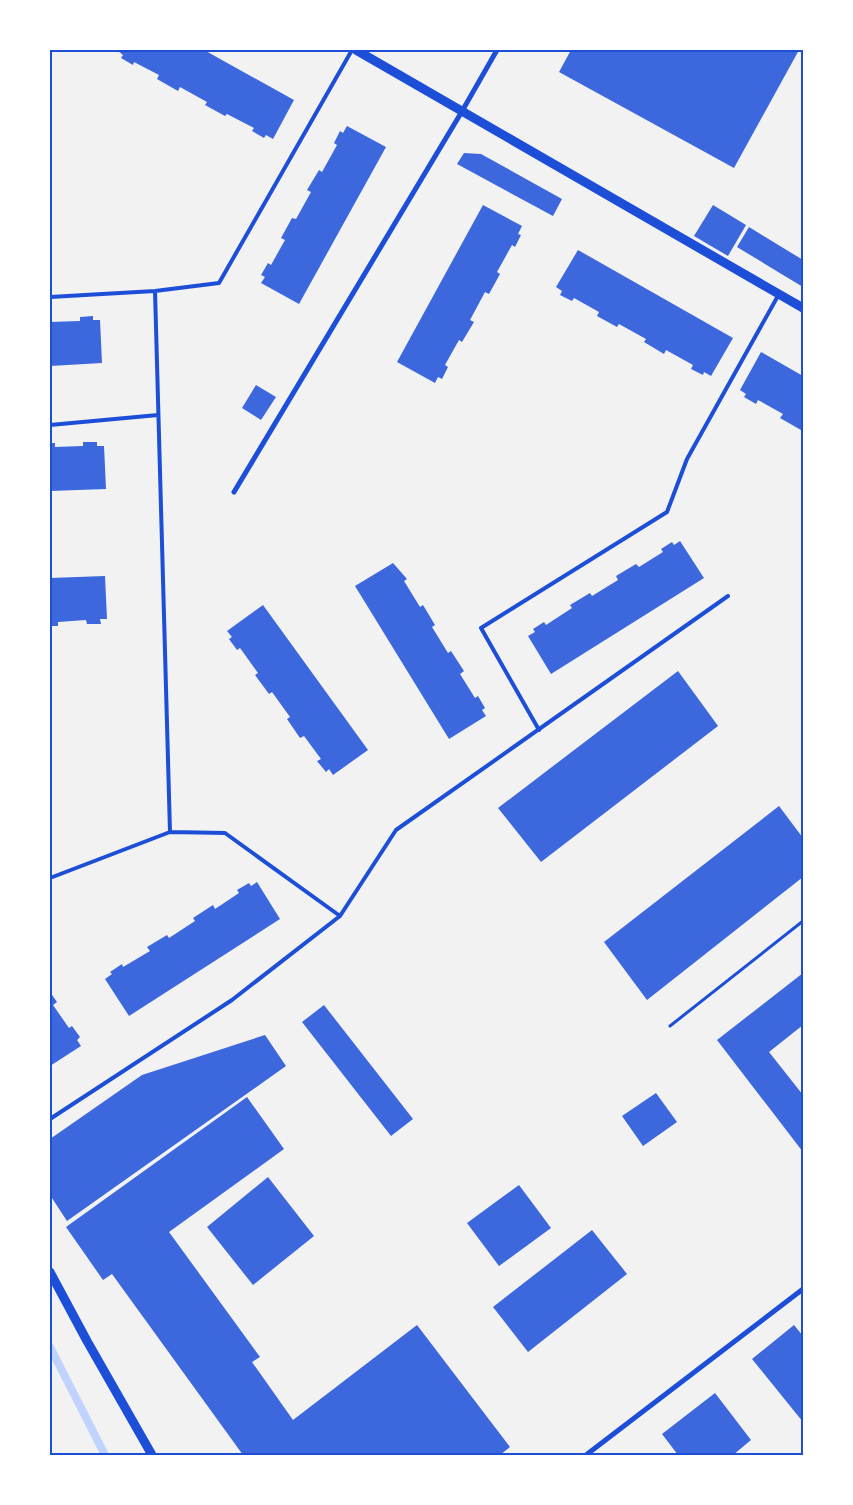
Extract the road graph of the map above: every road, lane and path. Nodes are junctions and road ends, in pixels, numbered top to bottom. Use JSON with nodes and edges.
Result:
{"nodes":[{"id":1,"x":352,"y":50,"type":"edge"},
{"id":2,"x":356,"y":50,"type":"edge"},
{"id":3,"x":497,"y":50,"type":"edge"},
{"id":4,"x":461,"y":113,"type":"junction"},
{"id":5,"x":155,"y":291,"type":"junction"},
{"id":6,"x":778,"y":294,"type":"junction"},
{"id":7,"x":50,"y":297,"type":"edge"},
{"id":8,"x":803,"y":308,"type":"edge"},
{"id":9,"x":158,"y":415,"type":"junction"},
{"id":10,"x":50,"y":425,"type":"edge"},
{"id":11,"x":234,"y":492,"type":"dead end"},
{"id":12,"x":728,"y":596,"type":"dead end"},
{"id":13,"x":539,"y":730,"type":"junction"},
{"id":14,"x":170,"y":832,"type":"junction"},
{"id":15,"x":50,"y":878,"type":"edge"},
{"id":16,"x":340,"y":916,"type":"junction"},
{"id":17,"x":803,"y":921,"type":"edge"},
{"id":18,"x":670,"y":1026,"type":"dead end"},
{"id":19,"x":50,"y":1119,"type":"edge"},
{"id":20,"x":50,"y":1272,"type":"edge"},
{"id":21,"x":803,"y":1289,"type":"edge"},
{"id":22,"x":152,"y":1455,"type":"edge"},
{"id":23,"x":586,"y":1455,"type":"edge"}],
"edges":[{"from":1,"to":5,"type":"lane"},
{"from":2,"to":4,"type":"street"},
{"from":3,"to":4,"type":"street"},
{"from":4,"to":6,"type":"street"},
{"from":4,"to":11,"type":"street"},
{"from":5,"to":7,"type":"lane"},
{"from":5,"to":9,"type":"lane"},
{"from":6,"to":8,"type":"street"},
{"from":6,"to":13,"type":"lane"},
{"from":9,"to":10,"type":"lane"},
{"from":9,"to":14,"type":"lane"},
{"from":12,"to":13,"type":"lane"},
{"from":13,"to":16,"type":"lane"},
{"from":14,"to":15,"type":"lane"},
{"from":14,"to":16,"type":"lane"},
{"from":16,"to":19,"type":"lane"},
{"from":17,"to":18,"type":"path"},
{"from":20,"to":22,"type":"street"},
{"from":21,"to":23,"type":"street"}]}
